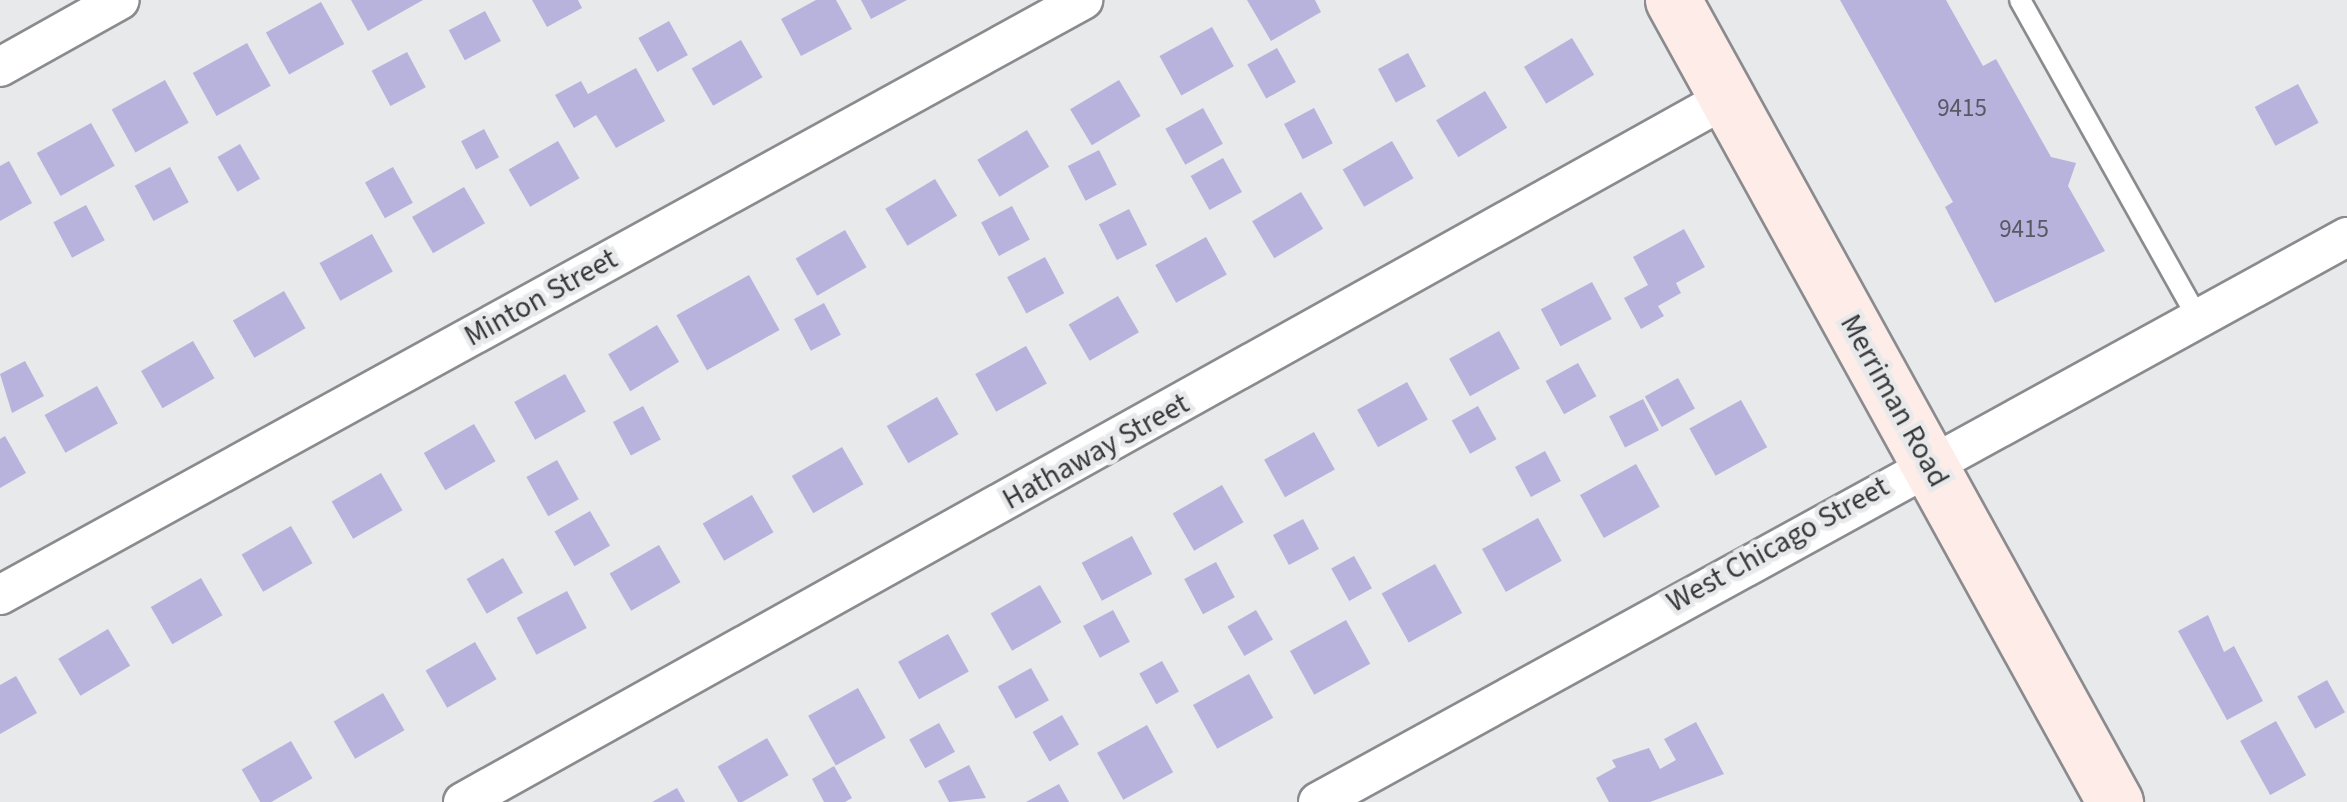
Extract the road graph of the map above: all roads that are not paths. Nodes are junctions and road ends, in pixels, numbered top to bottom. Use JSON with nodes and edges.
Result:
{"nodes":[{"id":1,"x":120,"y":0,"type":"edge"},
{"id":2,"x":1082,"y":0,"type":"edge"},
{"id":3,"x":2020,"y":0,"type":"edge"},
{"id":4,"x":1685,"y":4,"type":"edge"},
{"id":5,"x":0,"y":67,"type":"edge"},
{"id":6,"x":1727,"y":98,"type":"junction"},
{"id":7,"x":2347,"y":238,"type":"edge"},
{"id":8,"x":2198,"y":318,"type":"junction"},
{"id":9,"x":1928,"y":463,"type":"junction"},
{"id":10,"x":0,"y":595,"type":"edge"},
{"id":11,"x":462,"y":802,"type":"edge"},
{"id":12,"x":1318,"y":802,"type":"edge"},
{"id":13,"x":2115,"y":802,"type":"edge"}],
"edges":[{"from":1,"to":5,"type":"street"},
{"from":2,"to":10,"type":"street","name":"Minton Street"},
{"from":3,"to":8,"type":"lane"},
{"from":4,"to":6,"type":"main road","name":"Merriman Road"},
{"from":6,"to":9,"type":"main road","name":"Merriman Road"},
{"from":6,"to":11,"type":"street","name":"Hathaway Street"},
{"from":7,"to":8,"type":"street","name":"West Chicago Street"},
{"from":8,"to":9,"type":"street","name":"West Chicago Street"},
{"from":9,"to":12,"type":"street","name":"West Chicago Street"},
{"from":9,"to":13,"type":"main road","name":"Merriman Road"}]}
